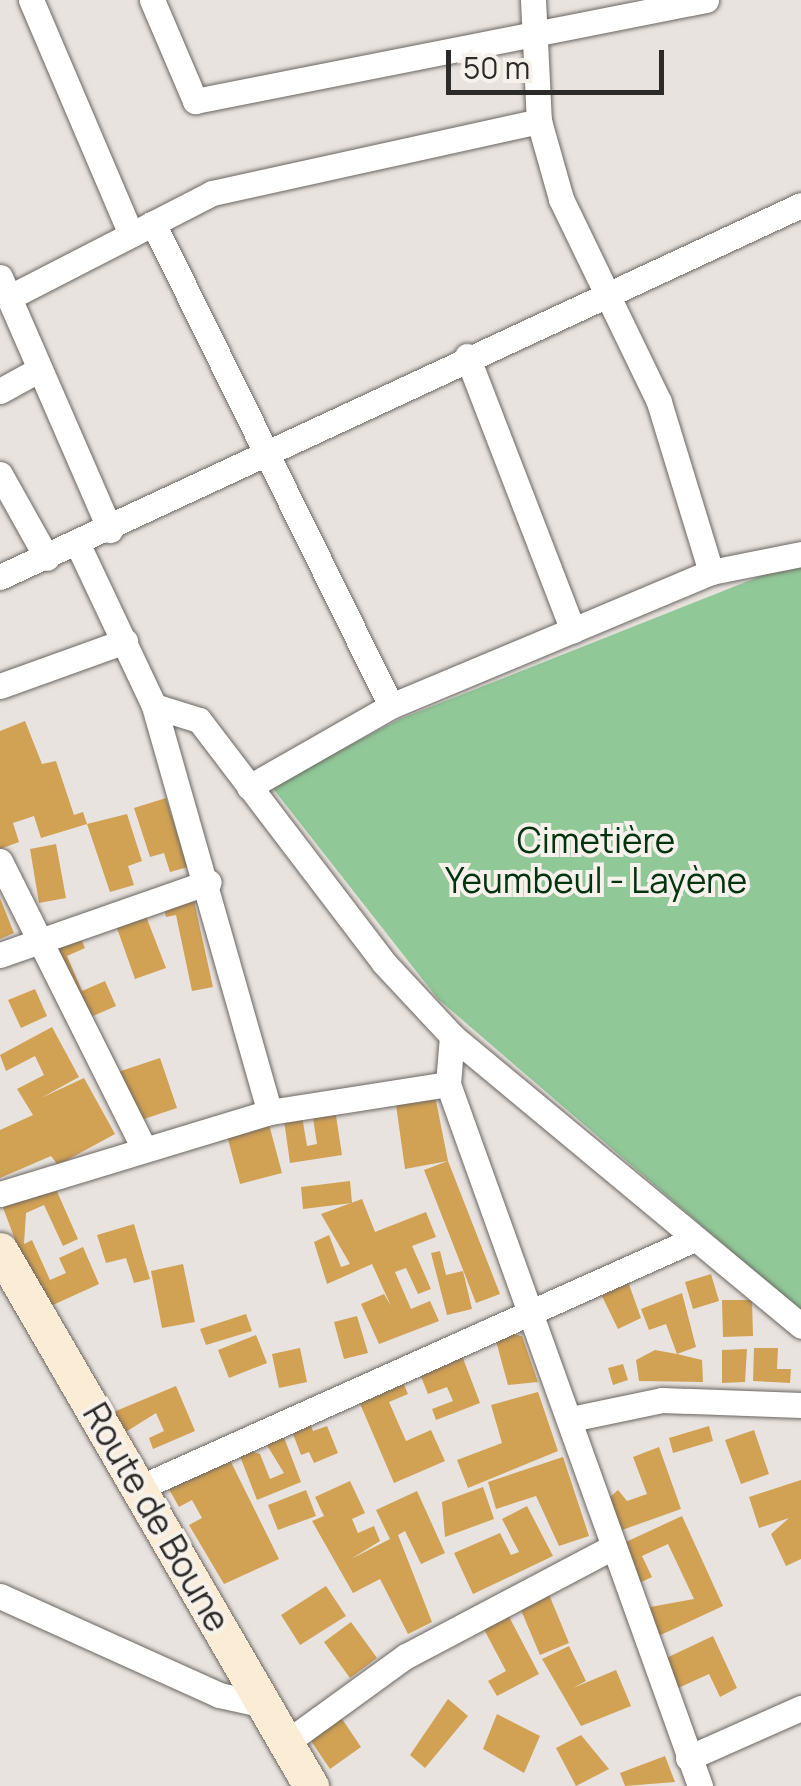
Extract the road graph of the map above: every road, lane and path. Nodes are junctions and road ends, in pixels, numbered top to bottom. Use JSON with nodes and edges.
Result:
{"nodes":[{"id":1,"x":31,"y":0,"type":"edge"},
{"id":2,"x":152,"y":0,"type":"edge"},
{"id":3,"x":532,"y":0,"type":"edge"},
{"id":4,"x":706,"y":0,"type":"edge"},
{"id":5,"x":531,"y":32,"type":"junction"},
{"id":6,"x":539,"y":121,"type":"junction"},
{"id":7,"x":801,"y":206,"type":"edge"},
{"id":8,"x":142,"y":229,"type":"junction"},
{"id":9,"x":6,"y":286,"type":"edge"},
{"id":10,"x":600,"y":294,"type":"junction"},
{"id":11,"x":467,"y":356,"type":"junction"},
{"id":12,"x":38,"y":370,"type":"junction"},
{"id":13,"x":0,"y":391,"type":"edge"},
{"id":14,"x":261,"y":452,"type":"junction"},
{"id":15,"x":0,"y":474,"type":"edge"},
{"id":16,"x":110,"y":530,"type":"junction"},
{"id":17,"x":78,"y":545,"type":"junction"},
{"id":18,"x":801,"y":554,"type":"edge"},
{"id":19,"x":47,"y":558,"type":"junction"},
{"id":20,"x":711,"y":572,"type":"junction"},
{"id":21,"x":0,"y":577,"type":"edge"},
{"id":22,"x":573,"y":630,"type":"junction"},
{"id":23,"x":125,"y":641,"type":"junction"},
{"id":24,"x":0,"y":686,"type":"edge"},
{"id":25,"x":154,"y":706,"type":"junction"},
{"id":26,"x":391,"y":706,"type":"junction"},
{"id":27,"x":249,"y":787,"type":"junction"},
{"id":28,"x":0,"y":861,"type":"edge"},
{"id":29,"x":209,"y":882,"type":"junction"},
{"id":30,"x":41,"y":936,"type":"junction"},
{"id":31,"x":0,"y":955,"type":"edge"},
{"id":32,"x":452,"y":1036,"type":"junction"},
{"id":33,"x":448,"y":1084,"type":"junction"},
{"id":34,"x":270,"y":1112,"type":"junction"},
{"id":35,"x":144,"y":1149,"type":"junction"},
{"id":36,"x":0,"y":1194,"type":"edge"},
{"id":37,"x":690,"y":1240,"type":"junction"},
{"id":38,"x":0,"y":1250,"type":"edge"},
{"id":39,"x":528,"y":1314,"type":"junction"},
{"id":40,"x":801,"y":1326,"type":"edge"},
{"id":41,"x":801,"y":1405,"type":"edge"},
{"id":42,"x":572,"y":1418,"type":"junction"},
{"id":43,"x":141,"y":1487,"type":"junction"},
{"id":44,"x":609,"y":1549,"type":"junction"},
{"id":45,"x":0,"y":1596,"type":"edge"},
{"id":46,"x":265,"y":1705,"type":"junction"},
{"id":47,"x":801,"y":1708,"type":"edge"},
{"id":48,"x":287,"y":1742,"type":"junction"},
{"id":49,"x":688,"y":1758,"type":"junction"},
{"id":50,"x":311,"y":1786,"type":"edge"},
{"id":51,"x":700,"y":1786,"type":"edge"}],
"edges":[{"from":1,"to":8,"type":"street"},
{"from":2,"to":5,"type":"street"},
{"from":3,"to":5,"type":"street"},
{"from":4,"to":5,"type":"street"},
{"from":5,"to":6,"type":"street"},
{"from":6,"to":8,"type":"street"},
{"from":6,"to":10,"type":"street"},
{"from":7,"to":10,"type":"street"},
{"from":8,"to":9,"type":"street"},
{"from":8,"to":14,"type":"street"},
{"from":9,"to":12,"type":"street"},
{"from":10,"to":11,"type":"street"},
{"from":10,"to":20,"type":"street"},
{"from":11,"to":14,"type":"street"},
{"from":11,"to":22,"type":"street"},
{"from":12,"to":13,"type":"street"},
{"from":12,"to":16,"type":"street"},
{"from":14,"to":16,"type":"street"},
{"from":14,"to":26,"type":"street"},
{"from":15,"to":19,"type":"street"},
{"from":16,"to":17,"type":"street"},
{"from":17,"to":19,"type":"street"},
{"from":17,"to":23,"type":"street"},
{"from":18,"to":20,"type":"street"},
{"from":19,"to":21,"type":"street"},
{"from":20,"to":22,"type":"street"},
{"from":22,"to":26,"type":"street"},
{"from":23,"to":24,"type":"street"},
{"from":23,"to":25,"type":"street"},
{"from":25,"to":27,"type":"street"},
{"from":25,"to":29,"type":"street"},
{"from":26,"to":27,"type":"street"},
{"from":27,"to":32,"type":"street"},
{"from":28,"to":30,"type":"street"},
{"from":29,"to":30,"type":"street"},
{"from":29,"to":34,"type":"street"},
{"from":30,"to":31,"type":"street"},
{"from":30,"to":35,"type":"street"},
{"from":32,"to":33,"type":"street"},
{"from":32,"to":37,"type":"street"},
{"from":33,"to":34,"type":"street"},
{"from":33,"to":39,"type":"street"},
{"from":34,"to":35,"type":"street"},
{"from":35,"to":36,"type":"street"},
{"from":37,"to":39,"type":"street"},
{"from":37,"to":40,"type":"street"},
{"from":38,"to":43,"type":"street","name":"Route de Boune"},
{"from":39,"to":42,"type":"street"},
{"from":39,"to":43,"type":"street"},
{"from":41,"to":42,"type":"street"},
{"from":42,"to":44,"type":"street"},
{"from":43,"to":46,"type":"street","name":"Route de Boune"},
{"from":44,"to":48,"type":"street"},
{"from":44,"to":49,"type":"street"},
{"from":45,"to":46,"type":"street"},
{"from":46,"to":48,"type":"street","name":"Route de Boune"},
{"from":47,"to":49,"type":"street"},
{"from":48,"to":50,"type":"street","name":"Route de Boune"},
{"from":49,"to":51,"type":"street"}]}
